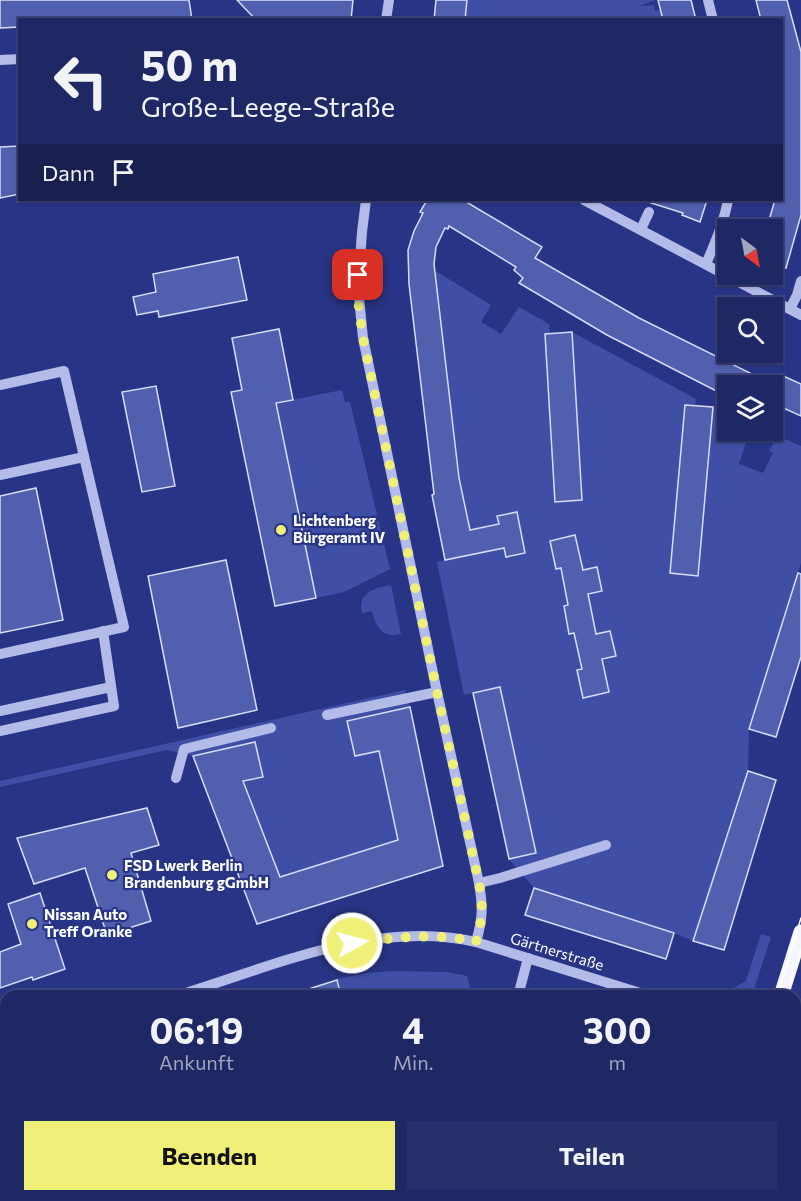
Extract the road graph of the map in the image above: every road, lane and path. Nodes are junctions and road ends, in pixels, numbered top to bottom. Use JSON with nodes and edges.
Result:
{"nodes":[{"id":1,"x":389,"y":0,"type":"edge"},
{"id":2,"x":708,"y":0,"type":"edge"},
{"id":3,"x":386,"y":18,"type":"edge"},
{"id":4,"x":712,"y":18,"type":"edge"},
{"id":5,"x":18,"y":59,"type":"edge"},
{"id":6,"x":0,"y":60,"type":"edge"},
{"id":7,"x":366,"y":201,"type":"edge"},
{"id":8,"x":586,"y":201,"type":"edge"},
{"id":9,"x":728,"y":201,"type":"edge"},
{"id":10,"x":649,"y":212,"type":"dead end"},
{"id":11,"x":640,"y":229,"type":"junction"},
{"id":12,"x":706,"y":264,"type":"junction"},
{"id":13,"x":801,"y":280,"type":"edge"},
{"id":14,"x":790,"y":309,"type":"junction"},
{"id":15,"x":801,"y":315,"type":"edge"},
{"id":16,"x":0,"y":385,"type":"edge"},
{"id":17,"x":84,"y":457,"type":"junction"},
{"id":18,"x":0,"y":475,"type":"edge"},
{"id":19,"x":103,"y":631,"type":"junction"},
{"id":20,"x":0,"y":654,"type":"edge"},
{"id":21,"x":111,"y":687,"type":"junction"},
{"id":22,"x":437,"y":692,"type":"junction"},
{"id":23,"x":0,"y":711,"type":"edge"},
{"id":24,"x":327,"y":716,"type":"dead end"},
{"id":25,"x":272,"y":728,"type":"dead end"},
{"id":26,"x":0,"y":731,"type":"edge"},
{"id":27,"x":176,"y":777,"type":"dead end"},
{"id":28,"x":606,"y":845,"type":"dead end"},
{"id":29,"x":479,"y":883,"type":"junction"},
{"id":30,"x":801,"y":932,"type":"edge"},
{"id":31,"x":476,"y":942,"type":"junction"},
{"id":32,"x":528,"y":958,"type":"junction"},
{"id":33,"x":195,"y":990,"type":"edge"},
{"id":34,"x":520,"y":990,"type":"edge"},
{"id":35,"x":631,"y":990,"type":"edge"},
{"id":36,"x":783,"y":990,"type":"edge"}],
"edges":[{"from":1,"to":3,"type":"street"},
{"from":2,"to":4,"type":"street"},
{"from":5,"to":6,"type":"street"},
{"from":7,"to":22,"type":"street"},
{"from":8,"to":11,"type":"street"},
{"from":9,"to":12,"type":"street"},
{"from":10,"to":11,"type":"street"},
{"from":11,"to":12,"type":"street"},
{"from":12,"to":14,"type":"street"},
{"from":13,"to":14,"type":"street"},
{"from":14,"to":15,"type":"street"},
{"from":16,"to":17,"type":"street"},
{"from":17,"to":18,"type":"street"},
{"from":17,"to":19,"type":"street"},
{"from":19,"to":20,"type":"street"},
{"from":19,"to":21,"type":"street"},
{"from":21,"to":23,"type":"street"},
{"from":21,"to":26,"type":"street"},
{"from":22,"to":24,"type":"street"},
{"from":22,"to":29,"type":"street"},
{"from":25,"to":27,"type":"street"},
{"from":28,"to":29,"type":"street"},
{"from":29,"to":31,"type":"street"},
{"from":30,"to":36,"type":"main road"},
{"from":31,"to":32,"type":"street","name":"Gärtnerstraße"},
{"from":31,"to":33,"type":"street","name":"Gärtnerstraße"},
{"from":32,"to":34,"type":"street"},
{"from":32,"to":35,"type":"street","name":"Gärtnerstraße"}]}
